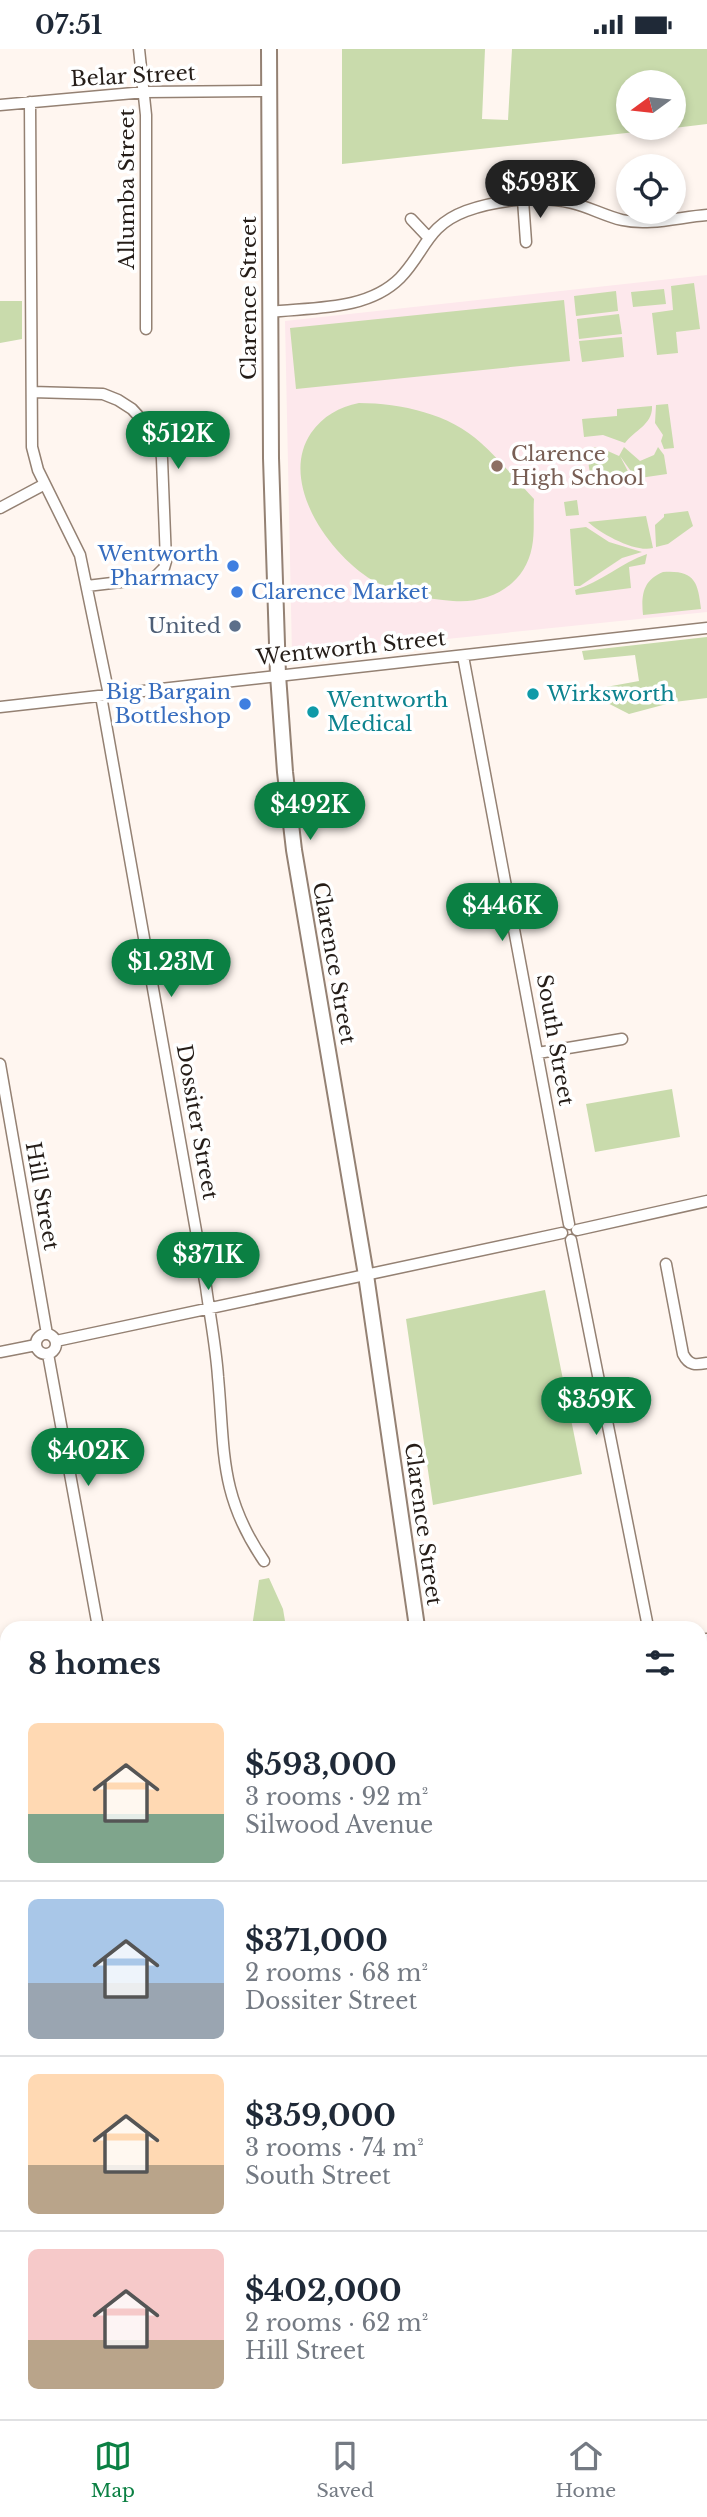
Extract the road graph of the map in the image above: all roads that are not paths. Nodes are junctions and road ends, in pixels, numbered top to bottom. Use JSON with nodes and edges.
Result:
{"nodes":[{"id":1,"x":139,"y":49,"type":"edge"},
{"id":2,"x":269,"y":49,"type":"edge"},
{"id":3,"x":268,"y":91,"type":"junction"},
{"id":4,"x":145,"y":92,"type":"junction"},
{"id":5,"x":30,"y":102,"type":"junction"},
{"id":6,"x":0,"y":105,"type":"edge"},
{"id":7,"x":523,"y":200,"type":"junction"},
{"id":8,"x":686,"y":215,"type":"edge"},
{"id":9,"x":707,"y":215,"type":"edge"},
{"id":10,"x":616,"y":218,"type":"edge"},
{"id":11,"x":411,"y":219,"type":"dead end"},
{"id":12,"x":429,"y":237,"type":"junction"},
{"id":13,"x":526,"y":242,"type":"dead end"},
{"id":14,"x":269,"y":312,"type":"junction"},
{"id":15,"x":146,"y":329,"type":"dead end"},
{"id":16,"x":32,"y":393,"type":"junction"},
{"id":17,"x":45,"y":484,"type":"junction"},
{"id":18,"x":0,"y":507,"type":"edge"},
{"id":19,"x":87,"y":586,"type":"junction"},
{"id":20,"x":707,"y":628,"type":"edge"},
{"id":21,"x":463,"y":656,"type":"junction"},
{"id":22,"x":278,"y":675,"type":"junction"},
{"id":23,"x":105,"y":695,"type":"junction"},
{"id":24,"x":0,"y":707,"type":"edge"},
{"id":25,"x":622,"y":1039,"type":"dead end"},
{"id":26,"x":538,"y":1053,"type":"junction"},
{"id":27,"x":0,"y":1064,"type":"edge"},
{"id":28,"x":707,"y":1201,"type":"edge"},
{"id":29,"x":573,"y":1227,"type":"junction"},
{"id":30,"x":562,"y":1233,"type":"junction"},
{"id":31,"x":571,"y":1240,"type":"junction"},
{"id":32,"x":666,"y":1264,"type":"dead end"},
{"id":33,"x":366,"y":1275,"type":"junction"},
{"id":34,"x":209,"y":1308,"type":"junction"},
{"id":35,"x":47,"y":1334,"type":"junction"},
{"id":36,"x":56,"y":1341,"type":"junction"},
{"id":37,"x":36,"y":1345,"type":"junction"},
{"id":38,"x":0,"y":1352,"type":"edge"},
{"id":39,"x":48,"y":1354,"type":"junction"},
{"id":40,"x":707,"y":1363,"type":"edge"},
{"id":41,"x":264,"y":1561,"type":"dead end"},
{"id":42,"x":97,"y":1621,"type":"edge"},
{"id":43,"x":416,"y":1621,"type":"edge"},
{"id":44,"x":647,"y":1621,"type":"edge"}],
"edges":[{"from":1,"to":4,"type":"street","name":"Allumba Street"},
{"from":2,"to":3,"type":"main road","name":"Clarence Street"},
{"from":3,"to":4,"type":"street","name":"Belar Street"},
{"from":3,"to":14,"type":"main road","name":"Clarence Street"},
{"from":4,"to":5,"type":"street","name":"Belar Street"},
{"from":4,"to":15,"type":"street","name":"Allumba Street"},
{"from":5,"to":6,"type":"street","name":"Belar Street"},
{"from":5,"to":16,"type":"street","name":"Dossiter Street"},
{"from":7,"to":10,"type":"street"},
{"from":7,"to":12,"type":"street"},
{"from":7,"to":13,"type":"street"},
{"from":8,"to":9,"type":"street"},
{"from":11,"to":12,"type":"street"},
{"from":12,"to":14,"type":"street"},
{"from":14,"to":22,"type":"main road","name":"Clarence Street"},
{"from":16,"to":17,"type":"street","name":"Dossiter Street"},
{"from":16,"to":19,"type":"street"},
{"from":17,"to":18,"type":"street"},
{"from":17,"to":19,"type":"street","name":"Dossiter Street"},
{"from":19,"to":23,"type":"street","name":"Dossiter Street"},
{"from":20,"to":21,"type":"street","name":"Wentworth Street"},
{"from":21,"to":22,"type":"street","name":"Wentworth Street"},
{"from":21,"to":26,"type":"street","name":"South Street"},
{"from":22,"to":23,"type":"street","name":"Wentworth Street"},
{"from":22,"to":33,"type":"main road","name":"Clarence Street"},
{"from":23,"to":24,"type":"street","name":"Wentworth Street"},
{"from":23,"to":34,"type":"street","name":"Dossiter Street"},
{"from":25,"to":26,"type":"street"},
{"from":26,"to":29,"type":"street","name":"South Street"},
{"from":27,"to":35,"type":"street","name":"Hill Street"},
{"from":28,"to":29,"type":"street"},
{"from":29,"to":30,"type":"street"},
{"from":29,"to":31,"type":"street"},
{"from":30,"to":31,"type":"street"},
{"from":30,"to":33,"type":"street"},
{"from":31,"to":44,"type":"street"},
{"from":32,"to":40,"type":"street"},
{"from":33,"to":34,"type":"street"},
{"from":33,"to":43,"type":"main road","name":"Clarence Street"},
{"from":34,"to":36,"type":"street"},
{"from":34,"to":41,"type":"street","name":"Dossiter Street"},
{"from":35,"to":36,"type":"street"},
{"from":35,"to":37,"type":"street"},
{"from":36,"to":39,"type":"street"},
{"from":37,"to":38,"type":"street"},
{"from":37,"to":39,"type":"street"},
{"from":39,"to":42,"type":"street"}]}
